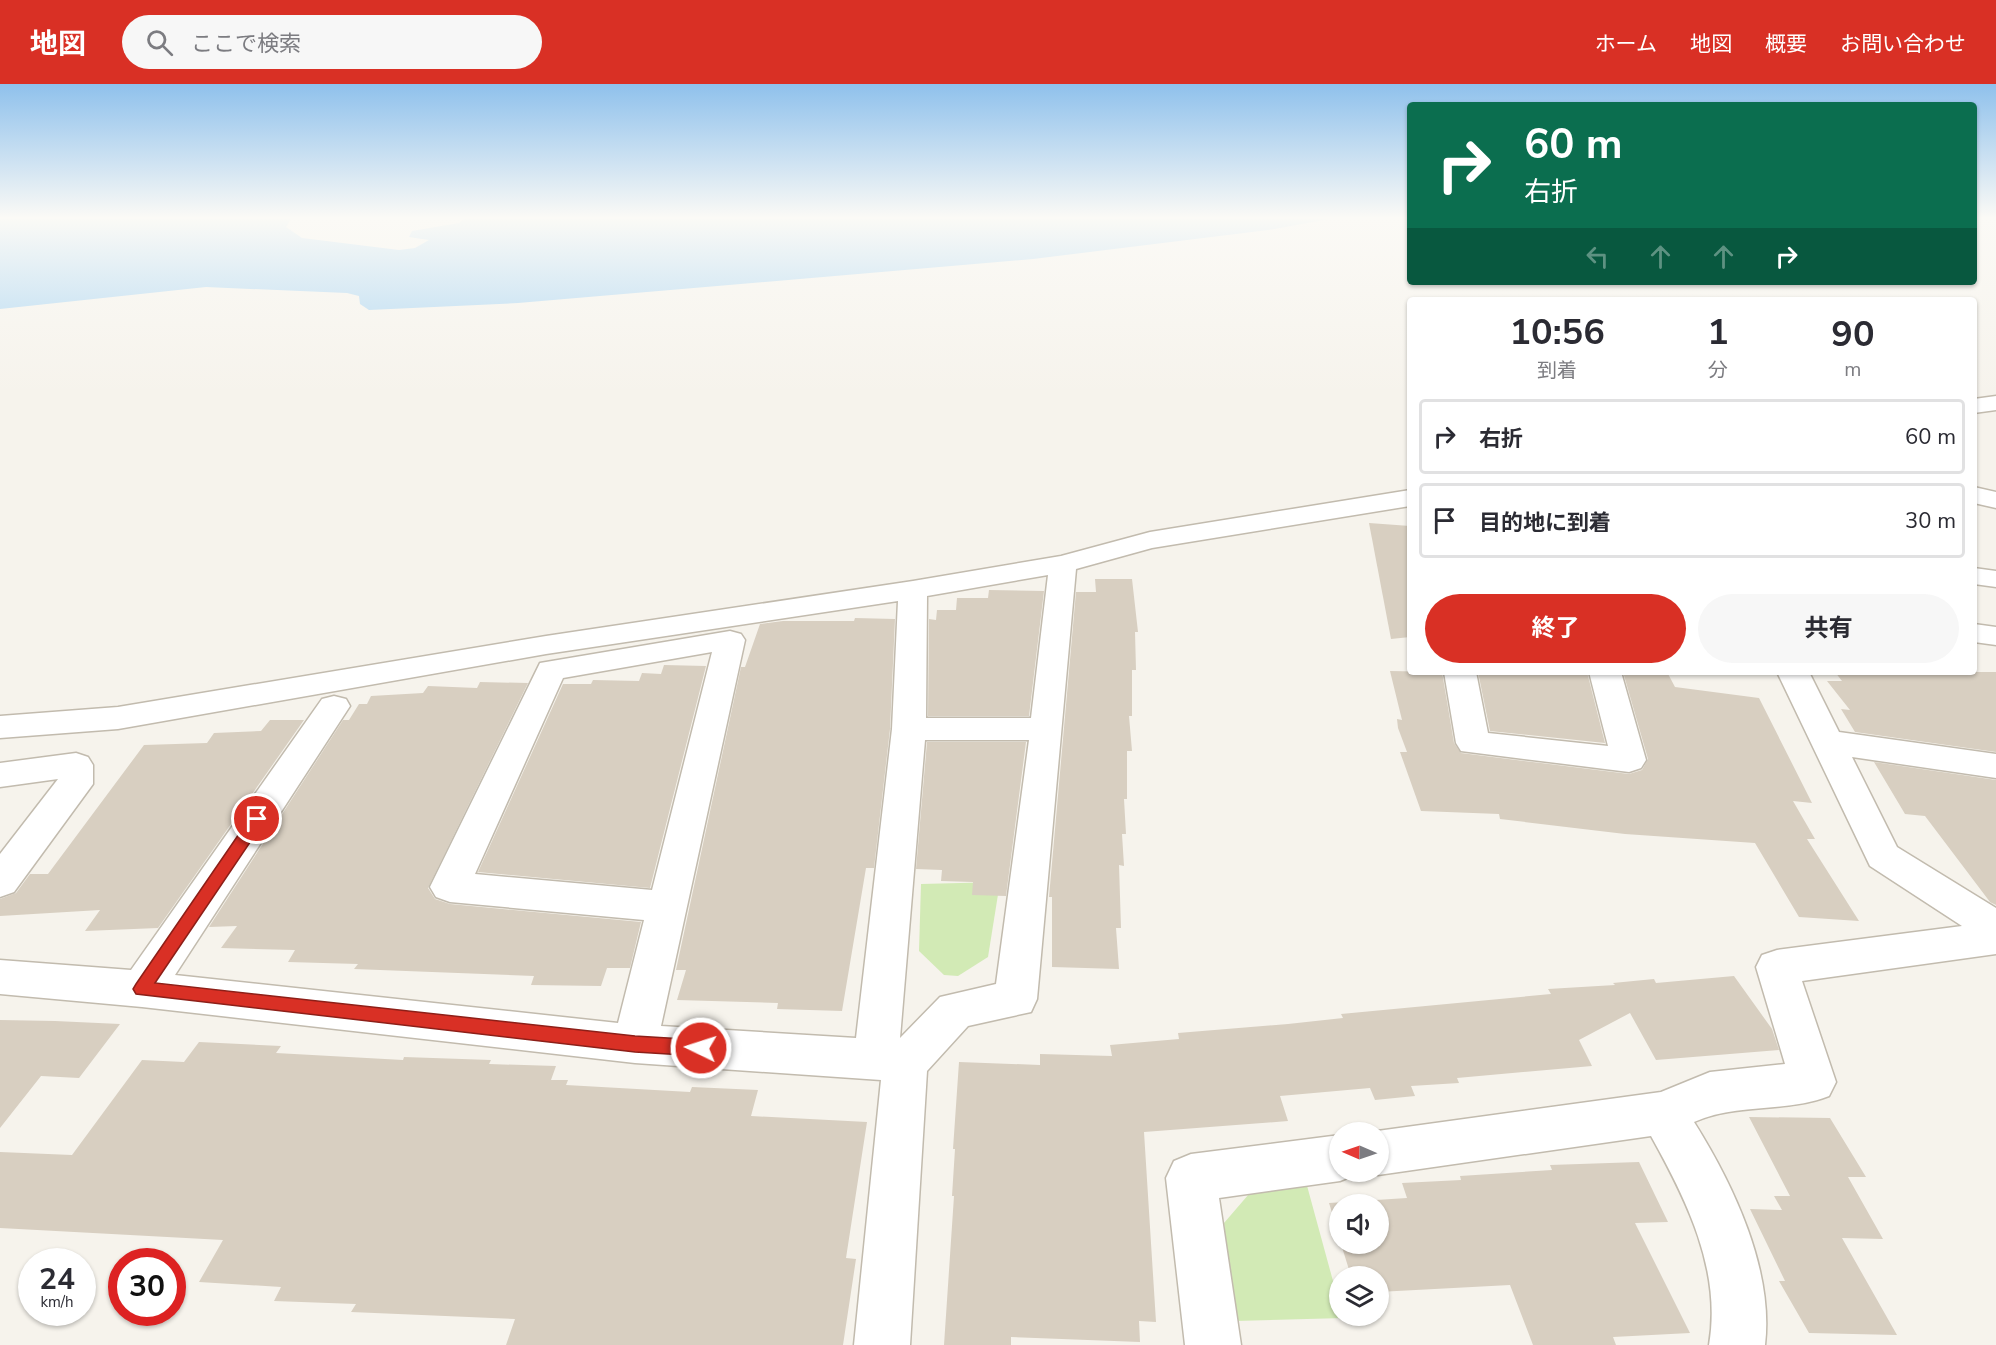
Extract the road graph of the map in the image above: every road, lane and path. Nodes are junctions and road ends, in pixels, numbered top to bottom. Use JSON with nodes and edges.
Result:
{"nodes":[{"id":1,"x":1996,"y":403,"type":"edge"},
{"id":2,"x":1977,"y":406,"type":"edge"},
{"id":3,"x":1977,"y":496,"type":"edge"},
{"id":4,"x":1407,"y":498,"type":"edge"},
{"id":5,"x":1996,"y":500,"type":"edge"},
{"id":6,"x":1063,"y":564,"type":"junction"},
{"id":7,"x":1977,"y":576,"type":"edge"},
{"id":8,"x":1996,"y":579,"type":"edge"},
{"id":9,"x":913,"y":590,"type":"junction"},
{"id":10,"x":1977,"y":633,"type":"edge"},
{"id":11,"x":1996,"y":636,"type":"edge"},
{"id":12,"x":549,"y":658,"type":"junction"},
{"id":13,"x":1461,"y":675,"type":"edge"},
{"id":14,"x":1606,"y":675,"type":"edge"},
{"id":15,"x":1794,"y":675,"type":"edge"},
{"id":16,"x":334,"y":706,"type":"dead end"},
{"id":17,"x":0,"y":727,"type":"edge"},
{"id":18,"x":909,"y":729,"type":"junction"},
{"id":19,"x":1047,"y":729,"type":"junction"},
{"id":20,"x":1827,"y":742,"type":"junction"},
{"id":21,"x":1996,"y":766,"type":"edge"},
{"id":22,"x":0,"y":775,"type":"edge"},
{"id":23,"x":0,"y":882,"type":"edge"},
{"id":24,"x":668,"y":907,"type":"junction"},
{"id":25,"x":1996,"y":928,"type":"edge"},
{"id":26,"x":1996,"y":938,"type":"edge"},
{"id":27,"x":0,"y":977,"type":"edge"},
{"id":28,"x":142,"y":989,"type":"junction"},
{"id":29,"x":635,"y":1044,"type":"junction"},
{"id":30,"x":891,"y":1062,"type":"junction"},
{"id":31,"x":1663,"y":1113,"type":"junction"},
{"id":32,"x":1389,"y":1150,"type":"edge"},
{"id":33,"x":1329,"y":1159,"type":"edge"},
{"id":34,"x":882,"y":1345,"type":"edge"},
{"id":35,"x":1213,"y":1345,"type":"edge"},
{"id":36,"x":1737,"y":1345,"type":"edge"}],
"edges":[{"from":1,"to":2,"type":"street"},
{"from":3,"to":5,"type":"street"},
{"from":4,"to":6,"type":"street"},
{"from":6,"to":9,"type":"street"},
{"from":6,"to":19,"type":"street"},
{"from":7,"to":8,"type":"street"},
{"from":9,"to":12,"type":"street"},
{"from":9,"to":18,"type":"street"},
{"from":10,"to":11,"type":"street"},
{"from":12,"to":17,"type":"street"},
{"from":12,"to":24,"type":"street"},
{"from":12,"to":24,"type":"street"},
{"from":13,"to":14,"type":"street"},
{"from":15,"to":20,"type":"street"},
{"from":16,"to":28,"type":"street"},
{"from":18,"to":19,"type":"street"},
{"from":18,"to":30,"type":"street"},
{"from":19,"to":30,"type":"street"},
{"from":20,"to":21,"type":"street"},
{"from":20,"to":25,"type":"street"},
{"from":22,"to":23,"type":"street"},
{"from":24,"to":29,"type":"street"},
{"from":26,"to":31,"type":"street"},
{"from":27,"to":28,"type":"street"},
{"from":28,"to":29,"type":"street"},
{"from":29,"to":30,"type":"street"},
{"from":30,"to":34,"type":"street"},
{"from":31,"to":32,"type":"street"},
{"from":31,"to":36,"type":"street"},
{"from":33,"to":35,"type":"street"}]}
